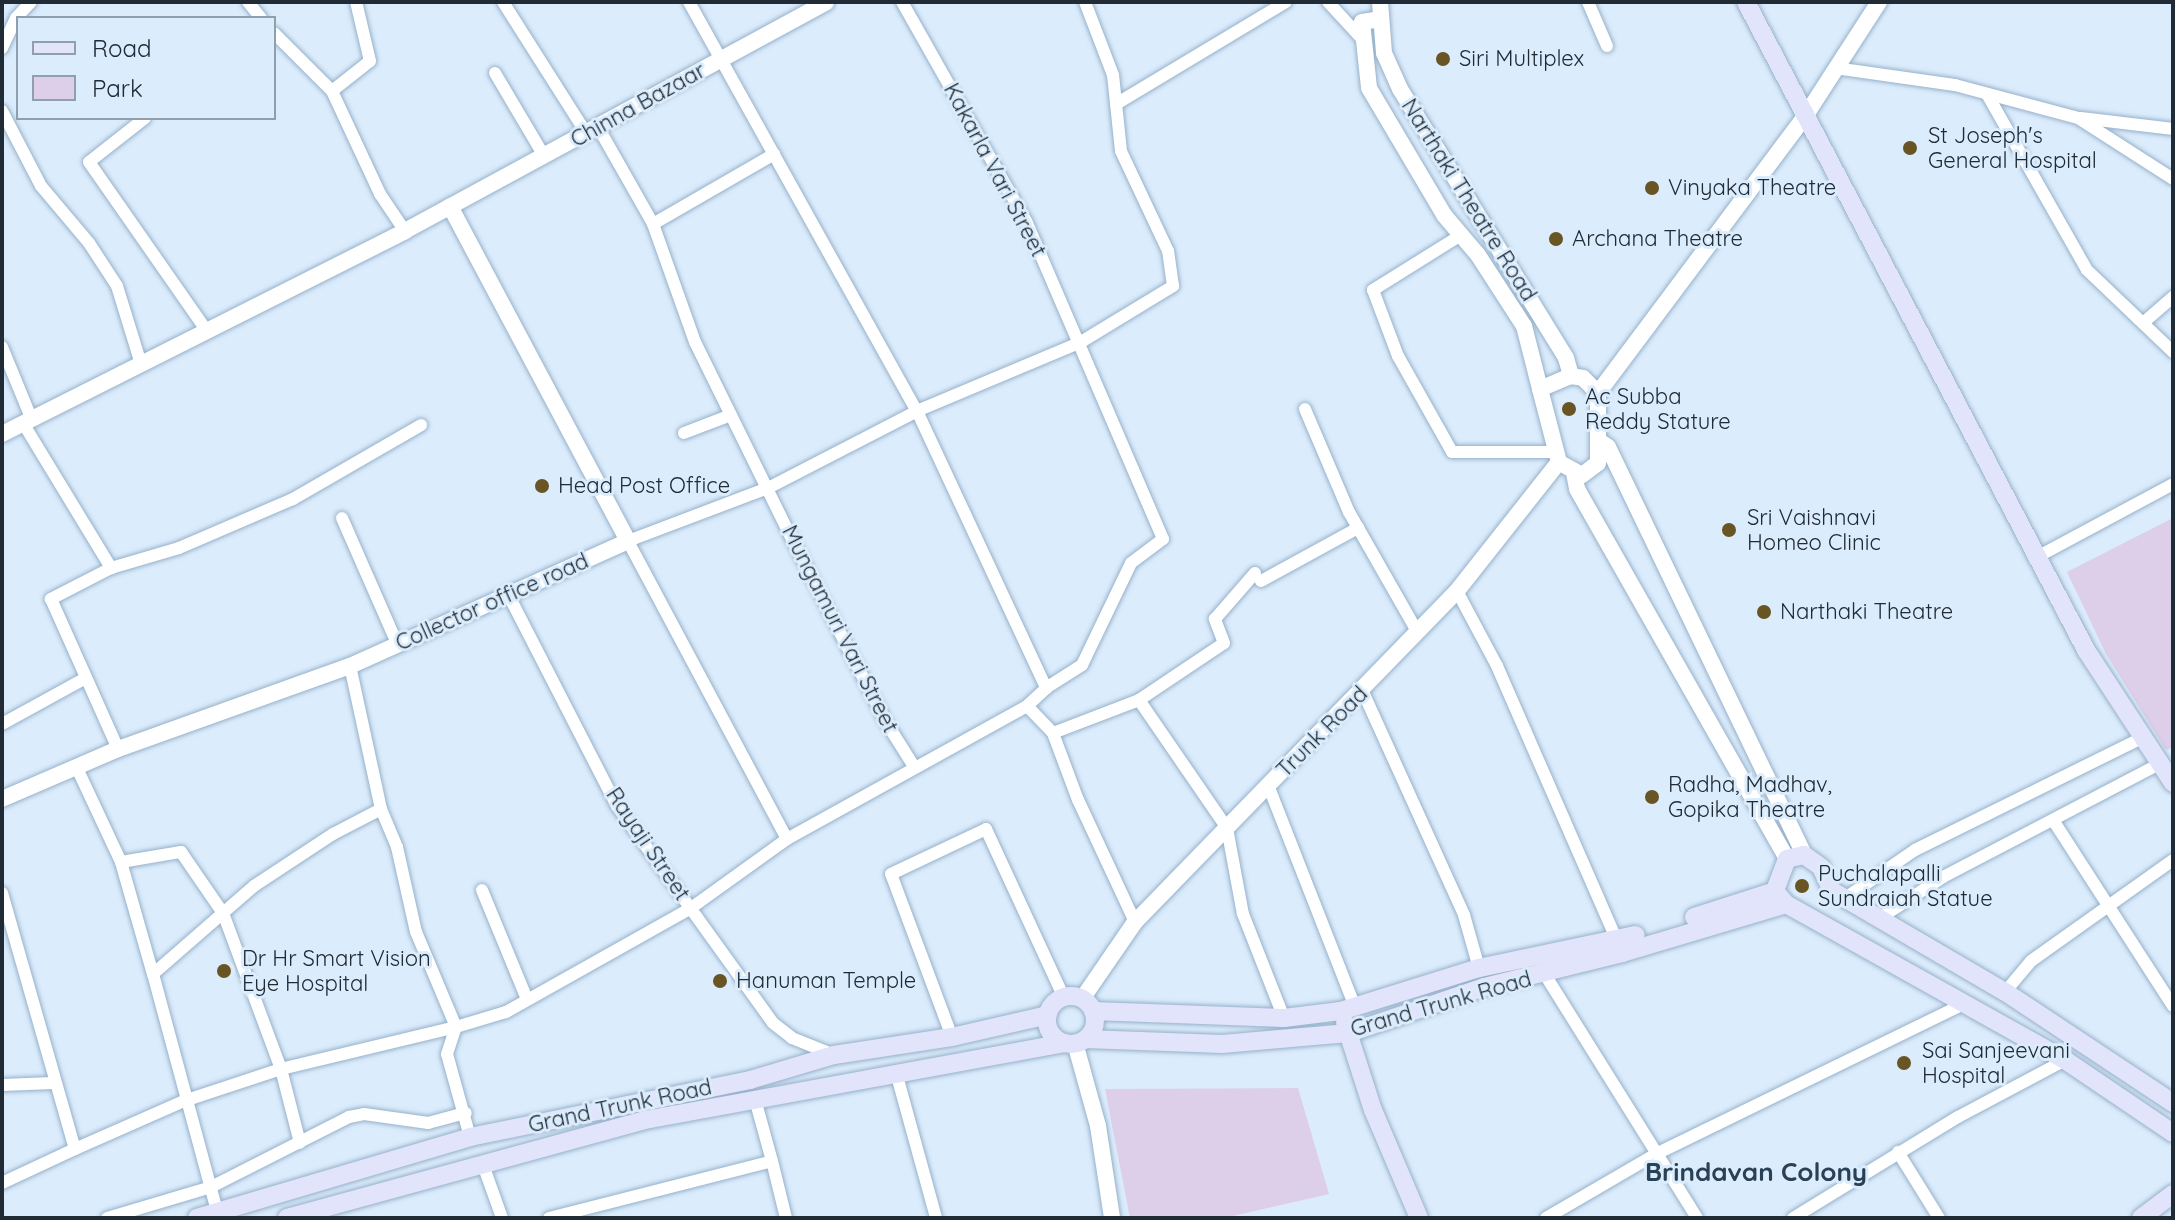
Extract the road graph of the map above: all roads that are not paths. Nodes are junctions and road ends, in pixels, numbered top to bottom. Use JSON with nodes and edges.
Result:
{"nodes":[{"id":1,"x":356,"y":2,"type":"edge"},
{"id":2,"x":503,"y":2,"type":"edge"},
{"id":3,"x":689,"y":2,"type":"edge"},
{"id":4,"x":826,"y":2,"type":"edge"},
{"id":5,"x":902,"y":2,"type":"edge"},
{"id":6,"x":1085,"y":2,"type":"edge"},
{"id":7,"x":1286,"y":2,"type":"edge"},
{"id":8,"x":1328,"y":2,"type":"edge"},
{"id":9,"x":1588,"y":2,"type":"edge"},
{"id":10,"x":1746,"y":2,"type":"edge"},
{"id":11,"x":1879,"y":2,"type":"edge"},
{"id":12,"x":1380,"y":11,"type":"edge"},
{"id":13,"x":16,"y":18,"type":"edge"},
{"id":14,"x":276,"y":35,"type":"edge"},
{"id":15,"x":1364,"y":42,"type":"junction"},
{"id":16,"x":1607,"y":46,"type":"dead end"},
{"id":17,"x":2,"y":48,"type":"edge"},
{"id":18,"x":721,"y":59,"type":"junction"},
{"id":19,"x":1835,"y":68,"type":"junction"},
{"id":20,"x":495,"y":73,"type":"dead end"},
{"id":21,"x":332,"y":91,"type":"junction"},
{"id":22,"x":1987,"y":94,"type":"junction"},
{"id":23,"x":1116,"y":104,"type":"junction"},
{"id":24,"x":2,"y":111,"type":"edge"},
{"id":25,"x":1804,"y":118,"type":"junction"},
{"id":26,"x":2078,"y":118,"type":"junction"},
{"id":27,"x":142,"y":120,"type":"edge"},
{"id":28,"x":2173,"y":129,"type":"edge"},
{"id":29,"x":592,"y":130,"type":"junction"},
{"id":30,"x":774,"y":154,"type":"junction"},
{"id":31,"x":544,"y":156,"type":"junction"},
{"id":32,"x":2173,"y":179,"type":"edge"},
{"id":33,"x":450,"y":206,"type":"junction"},
{"id":34,"x":653,"y":224,"type":"junction"},
{"id":35,"x":405,"y":231,"type":"junction"},
{"id":36,"x":1461,"y":235,"type":"junction"},
{"id":37,"x":2173,"y":297,"type":"edge"},
{"id":38,"x":2143,"y":323,"type":"junction"},
{"id":39,"x":207,"y":331,"type":"junction"},
{"id":40,"x":1081,"y":342,"type":"junction"},
{"id":41,"x":2,"y":347,"type":"edge"},
{"id":42,"x":2173,"y":352,"type":"edge"},
{"id":43,"x":141,"y":364,"type":"junction"},
{"id":44,"x":1571,"y":376,"type":"junction"},
{"id":45,"x":1540,"y":389,"type":"junction"},
{"id":46,"x":1598,"y":393,"type":"junction"},
{"id":47,"x":1305,"y":409,"type":"dead end"},
{"id":48,"x":917,"y":411,"type":"junction"},
{"id":49,"x":731,"y":415,"type":"junction"},
{"id":50,"x":28,"y":422,"type":"junction"},
{"id":51,"x":421,"y":425,"type":"dead end"},
{"id":52,"x":684,"y":433,"type":"dead end"},
{"id":53,"x":2,"y":434,"type":"edge"},
{"id":54,"x":1598,"y":440,"type":"junction"},
{"id":55,"x":1557,"y":457,"type":"junction"},
{"id":56,"x":1574,"y":473,"type":"junction"},
{"id":57,"x":2173,"y":484,"type":"edge"},
{"id":58,"x":770,"y":487,"type":"junction"},
{"id":59,"x":342,"y":518,"type":"dead end"},
{"id":60,"x":1358,"y":528,"type":"junction"},
{"id":61,"x":628,"y":541,"type":"junction"},
{"id":62,"x":2039,"y":556,"type":"junction"},
{"id":63,"x":111,"y":568,"type":"junction"},
{"id":64,"x":1457,"y":591,"type":"junction"},
{"id":65,"x":508,"y":594,"type":"junction"},
{"id":66,"x":1417,"y":631,"type":"junction"},
{"id":67,"x":397,"y":643,"type":"junction"},
{"id":68,"x":350,"y":666,"type":"junction"},
{"id":69,"x":84,"y":679,"type":"junction"},
{"id":70,"x":1046,"y":688,"type":"junction"},
{"id":71,"x":1363,"y":692,"type":"junction"},
{"id":72,"x":1139,"y":700,"type":"junction"},
{"id":73,"x":1027,"y":706,"type":"junction"},
{"id":74,"x":2,"y":724,"type":"edge"},
{"id":75,"x":1053,"y":733,"type":"junction"},
{"id":76,"x":2140,"y":739,"type":"junction"},
{"id":77,"x":118,"y":749,"type":"junction"},
{"id":78,"x":2159,"y":764,"type":"junction"},
{"id":79,"x":76,"y":766,"type":"junction"},
{"id":80,"x":915,"y":768,"type":"junction"},
{"id":81,"x":2173,"y":783,"type":"edge"},
{"id":82,"x":1268,"y":785,"type":"junction"},
{"id":83,"x":2,"y":799,"type":"edge"},
{"id":84,"x":381,"y":809,"type":"junction"},
{"id":85,"x":2053,"y":820,"type":"junction"},
{"id":86,"x":1227,"y":828,"type":"junction"},
{"id":87,"x":787,"y":839,"type":"junction"},
{"id":88,"x":1795,"y":857,"type":"junction"},
{"id":89,"x":2173,"y":860,"type":"edge"},
{"id":90,"x":121,"y":862,"type":"junction"},
{"id":91,"x":482,"y":890,"type":"dead end"},
{"id":92,"x":2,"y":893,"type":"edge"},
{"id":93,"x":1838,"y":895,"type":"junction"},
{"id":94,"x":1787,"y":901,"type":"junction"},
{"id":95,"x":2108,"y":907,"type":"junction"},
{"id":96,"x":691,"y":908,"type":"junction"},
{"id":97,"x":223,"y":913,"type":"junction"},
{"id":98,"x":1877,"y":920,"type":"junction"},
{"id":99,"x":1135,"y":922,"type":"junction"},
{"id":100,"x":15,"y":927,"type":"junction"},
{"id":101,"x":2,"y":933,"type":"edge"},
{"id":102,"x":1617,"y":941,"type":"junction"},
{"id":103,"x":1479,"y":968,"type":"junction"},
{"id":104,"x":1544,"y":973,"type":"junction"},
{"id":105,"x":153,"y":974,"type":"junction"},
{"id":106,"x":2005,"y":992,"type":"junction"},
{"id":107,"x":527,"y":999,"type":"junction"},
{"id":108,"x":1967,"y":1002,"type":"junction"},
{"id":109,"x":1080,"y":1003,"type":"junction"},
{"id":110,"x":2173,"y":1006,"type":"edge"},
{"id":111,"x":1348,"y":1009,"type":"junction"},
{"id":112,"x":1048,"y":1015,"type":"junction"},
{"id":113,"x":1284,"y":1018,"type":"junction"},
{"id":114,"x":456,"y":1027,"type":"junction"},
{"id":115,"x":1349,"y":1033,"type":"junction"},
{"id":116,"x":952,"y":1037,"type":"junction"},
{"id":117,"x":1075,"y":1042,"type":"junction"},
{"id":118,"x":834,"y":1055,"type":"junction"},
{"id":119,"x":2065,"y":1060,"type":"junction"},
{"id":120,"x":281,"y":1069,"type":"junction"},
{"id":121,"x":897,"y":1076,"type":"junction"},
{"id":122,"x":53,"y":1083,"type":"junction"},
{"id":123,"x":2,"y":1085,"type":"edge"},
{"id":124,"x":184,"y":1101,"type":"junction"},
{"id":125,"x":756,"y":1103,"type":"junction"},
{"id":126,"x":2173,"y":1103,"type":"edge"},
{"id":127,"x":466,"y":1113,"type":"junction"},
{"id":128,"x":2173,"y":1133,"type":"edge"},
{"id":129,"x":470,"y":1137,"type":"junction"},
{"id":130,"x":300,"y":1143,"type":"junction"},
{"id":131,"x":75,"y":1149,"type":"junction"},
{"id":132,"x":1898,"y":1152,"type":"junction"},
{"id":133,"x":1656,"y":1154,"type":"junction"},
{"id":134,"x":772,"y":1161,"type":"junction"},
{"id":135,"x":482,"y":1162,"type":"junction"},
{"id":136,"x":2,"y":1183,"type":"edge"},
{"id":137,"x":211,"y":1187,"type":"junction"},
{"id":138,"x":2173,"y":1194,"type":"edge"},
{"id":139,"x":217,"y":1211,"type":"junction"},
{"id":140,"x":325,"y":1212,"type":"edge"},
{"id":141,"x":594,"y":1212,"type":"edge"},
{"id":142,"x":107,"y":1218,"type":"edge"},
{"id":143,"x":197,"y":1218,"type":"edge"},
{"id":144,"x":287,"y":1218,"type":"edge"},
{"id":145,"x":502,"y":1218,"type":"edge"},
{"id":146,"x":549,"y":1218,"type":"edge"},
{"id":147,"x":786,"y":1218,"type":"edge"},
{"id":148,"x":936,"y":1218,"type":"edge"},
{"id":149,"x":1112,"y":1218,"type":"edge"},
{"id":150,"x":1419,"y":1218,"type":"edge"},
{"id":151,"x":1546,"y":1218,"type":"edge"},
{"id":152,"x":1697,"y":1218,"type":"edge"},
{"id":153,"x":1793,"y":1218,"type":"edge"},
{"id":154,"x":1939,"y":1218,"type":"edge"},
{"id":155,"x":2143,"y":1218,"type":"edge"}],
"edges":[{"from":1,"to":21,"type":"street"},
{"from":2,"to":29,"type":"street","name":"Mungamuri Vari Street"},
{"from":3,"to":18,"type":"street"},
{"from":4,"to":18,"type":"street","name":"Chinna Bazaar"},
{"from":5,"to":40,"type":"street","name":"Kakarla Vari Street"},
{"from":6,"to":23,"type":"street"},
{"from":7,"to":23,"type":"street"},
{"from":8,"to":15,"type":"street"},
{"from":9,"to":16,"type":"street"},
{"from":10,"to":25,"type":"main road"},
{"from":11,"to":19,"type":"street"},
{"from":12,"to":15,"type":"street","name":"Narthaki Theatre Road"},
{"from":12,"to":44,"type":"street","name":"Narthaki Theatre Road"},
{"from":13,"to":17,"type":"street"},
{"from":14,"to":21,"type":"street"},
{"from":15,"to":36,"type":"street","name":"Narthaki Theatre Road"},
{"from":18,"to":29,"type":"street","name":"Chinna Bazaar"},
{"from":18,"to":30,"type":"street"},
{"from":19,"to":22,"type":"street"},
{"from":19,"to":25,"type":"street"},
{"from":20,"to":31,"type":"street"},
{"from":21,"to":35,"type":"street"},
{"from":22,"to":26,"type":"street"},
{"from":22,"to":38,"type":"street"},
{"from":23,"to":40,"type":"street"},
{"from":24,"to":43,"type":"street"},
{"from":25,"to":46,"type":"street"},
{"from":25,"to":62,"type":"main road"},
{"from":26,"to":28,"type":"street"},
{"from":26,"to":32,"type":"street"},
{"from":27,"to":39,"type":"street"},
{"from":29,"to":31,"type":"street","name":"Chinna Bazaar"},
{"from":29,"to":34,"type":"street","name":"Mungamuri Vari Street"},
{"from":30,"to":34,"type":"street"},
{"from":30,"to":48,"type":"street"},
{"from":31,"to":33,"type":"street","name":"Chinna Bazaar"},
{"from":33,"to":35,"type":"street","name":"Chinna Bazaar"},
{"from":33,"to":61,"type":"street"},
{"from":34,"to":49,"type":"street","name":"Mungamuri Vari Street"},
{"from":35,"to":39,"type":"street","name":"Chinna Bazaar"},
{"from":36,"to":45,"type":"street","name":"Narthaki Theatre Road"},
{"from":36,"to":55,"type":"street"},
{"from":37,"to":38,"type":"street"},
{"from":38,"to":42,"type":"street"},
{"from":39,"to":43,"type":"street","name":"Chinna Bazaar"},
{"from":40,"to":48,"type":"street"},
{"from":40,"to":70,"type":"street","name":"Kakarla Vari Street"},
{"from":41,"to":50,"type":"street"},
{"from":43,"to":50,"type":"street","name":"Chinna Bazaar"},
{"from":44,"to":45,"type":"street"},
{"from":44,"to":46,"type":"street"},
{"from":45,"to":55,"type":"street","name":"Narthaki Theatre Road"},
{"from":46,"to":54,"type":"street"},
{"from":47,"to":60,"type":"street"},
{"from":48,"to":58,"type":"street"},
{"from":48,"to":70,"type":"street"},
{"from":49,"to":52,"type":"street"},
{"from":49,"to":58,"type":"street","name":"Mungamuri Vari Street"},
{"from":50,"to":53,"type":"street","name":"Chinna Bazaar"},
{"from":50,"to":63,"type":"street"},
{"from":51,"to":63,"type":"street"},
{"from":54,"to":56,"type":"street"},
{"from":54,"to":88,"type":"street"},
{"from":55,"to":56,"type":"street"},
{"from":55,"to":64,"type":"street","name":"Trunk Road"},
{"from":56,"to":88,"type":"street"},
{"from":57,"to":62,"type":"street"},
{"from":58,"to":61,"type":"street"},
{"from":58,"to":80,"type":"street","name":"Mungamuri Vari Street"},
{"from":59,"to":67,"type":"street"},
{"from":60,"to":66,"type":"street"},
{"from":60,"to":72,"type":"street"},
{"from":61,"to":65,"type":"street","name":"Collector office road"},
{"from":61,"to":87,"type":"street"},
{"from":62,"to":76,"type":"main road"},
{"from":63,"to":69,"type":"street"},
{"from":64,"to":66,"type":"street","name":"Trunk Road"},
{"from":64,"to":102,"type":"street"},
{"from":65,"to":67,"type":"street","name":"Collector office road"},
{"from":65,"to":96,"type":"street","name":"Rayaji Street"},
{"from":66,"to":71,"type":"street","name":"Trunk Road"},
{"from":67,"to":68,"type":"street","name":"Collector office road"},
{"from":68,"to":77,"type":"street","name":"Collector office road"},
{"from":68,"to":84,"type":"street"},
{"from":69,"to":74,"type":"street"},
{"from":69,"to":77,"type":"street"},
{"from":70,"to":73,"type":"street"},
{"from":71,"to":82,"type":"street","name":"Trunk Road"},
{"from":71,"to":103,"type":"street"},
{"from":72,"to":75,"type":"street"},
{"from":72,"to":86,"type":"street"},
{"from":73,"to":75,"type":"street"},
{"from":73,"to":80,"type":"street"},
{"from":75,"to":99,"type":"street"},
{"from":76,"to":78,"type":"main road"},
{"from":76,"to":93,"type":"street"},
{"from":77,"to":79,"type":"street","name":"Collector office road"},
{"from":78,"to":81,"type":"main road"},
{"from":78,"to":85,"type":"street"},
{"from":79,"to":83,"type":"street","name":"Collector office road"},
{"from":79,"to":90,"type":"street"},
{"from":80,"to":87,"type":"street"},
{"from":82,"to":86,"type":"street","name":"Trunk Road"},
{"from":82,"to":111,"type":"street"},
{"from":84,"to":97,"type":"street"},
{"from":84,"to":114,"type":"street"},
{"from":85,"to":95,"type":"street"},
{"from":85,"to":98,"type":"street"},
{"from":86,"to":99,"type":"street","name":"Trunk Road"},
{"from":86,"to":113,"type":"street"},
{"from":87,"to":96,"type":"street"},
{"from":88,"to":93,"type":"main road"},
{"from":88,"to":94,"type":"main road"},
{"from":89,"to":95,"type":"street"},
{"from":90,"to":97,"type":"street"},
{"from":90,"to":105,"type":"street"},
{"from":91,"to":107,"type":"street"},
{"from":92,"to":100,"type":"street"},
{"from":93,"to":94,"type":"main road"},
{"from":93,"to":98,"type":"main road"},
{"from":94,"to":102,"type":"main road"},
{"from":94,"to":104,"type":"main road","name":"Grand Trunk Road"},
{"from":94,"to":108,"type":"main road"},
{"from":95,"to":106,"type":"street"},
{"from":95,"to":110,"type":"street"},
{"from":96,"to":107,"type":"street"},
{"from":96,"to":118,"type":"street","name":"Rayaji Street"},
{"from":97,"to":105,"type":"street"},
{"from":97,"to":120,"type":"street"},
{"from":98,"to":106,"type":"main road"},
{"from":99,"to":109,"type":"street","name":"Trunk Road"},
{"from":100,"to":101,"type":"street"},
{"from":100,"to":122,"type":"street"},
{"from":102,"to":103,"type":"main road"},
{"from":103,"to":111,"type":"main road"},
{"from":104,"to":115,"type":"main road","name":"Grand Trunk Road"},
{"from":104,"to":133,"type":"street"},
{"from":105,"to":124,"type":"street"},
{"from":106,"to":126,"type":"main road"},
{"from":107,"to":114,"type":"street"},
{"from":108,"to":119,"type":"main road"},
{"from":108,"to":133,"type":"street"},
{"from":109,"to":112,"type":"main road"},
{"from":109,"to":113,"type":"main road"},
{"from":109,"to":116,"type":"street"},
{"from":109,"to":117,"type":"main road"},
{"from":111,"to":113,"type":"main road"},
{"from":111,"to":115,"type":"main road"},
{"from":112,"to":116,"type":"main road","name":"Grand Trunk Road"},
{"from":112,"to":117,"type":"main road"},
{"from":114,"to":120,"type":"street"},
{"from":114,"to":127,"type":"street"},
{"from":115,"to":117,"type":"main road","name":"Grand Trunk Road"},
{"from":115,"to":150,"type":"main road"},
{"from":116,"to":118,"type":"main road","name":"Grand Trunk Road"},
{"from":117,"to":121,"type":"main road","name":"Grand Trunk Road"},
{"from":117,"to":149,"type":"street"},
{"from":118,"to":129,"type":"main road","name":"Grand Trunk Road"},
{"from":119,"to":128,"type":"main road"},
{"from":119,"to":132,"type":"street"},
{"from":120,"to":124,"type":"street"},
{"from":120,"to":130,"type":"street"},
{"from":121,"to":125,"type":"main road","name":"Grand Trunk Road"},
{"from":121,"to":148,"type":"street"},
{"from":122,"to":123,"type":"street"},
{"from":122,"to":131,"type":"street"},
{"from":124,"to":131,"type":"street"},
{"from":124,"to":137,"type":"street"},
{"from":125,"to":134,"type":"street"},
{"from":125,"to":135,"type":"main road","name":"Grand Trunk Road"},
{"from":127,"to":129,"type":"street"},
{"from":127,"to":130,"type":"street"},
{"from":129,"to":139,"type":"main road","name":"Grand Trunk Road"},
{"from":130,"to":137,"type":"street"},
{"from":131,"to":136,"type":"street"},
{"from":132,"to":153,"type":"street"},
{"from":132,"to":154,"type":"street"},
{"from":133,"to":151,"type":"street"},
{"from":133,"to":152,"type":"street"},
{"from":134,"to":141,"type":"street"},
{"from":134,"to":147,"type":"street"},
{"from":135,"to":140,"type":"main road","name":"Grand Trunk Road"},
{"from":135,"to":145,"type":"street"},
{"from":137,"to":139,"type":"street"},
{"from":137,"to":142,"type":"street"},
{"from":138,"to":155,"type":"main road"},
{"from":139,"to":143,"type":"main road","name":"Grand Trunk Road"},
{"from":140,"to":144,"type":"main road","name":"Grand Trunk Road"},
{"from":141,"to":146,"type":"street"}]}
